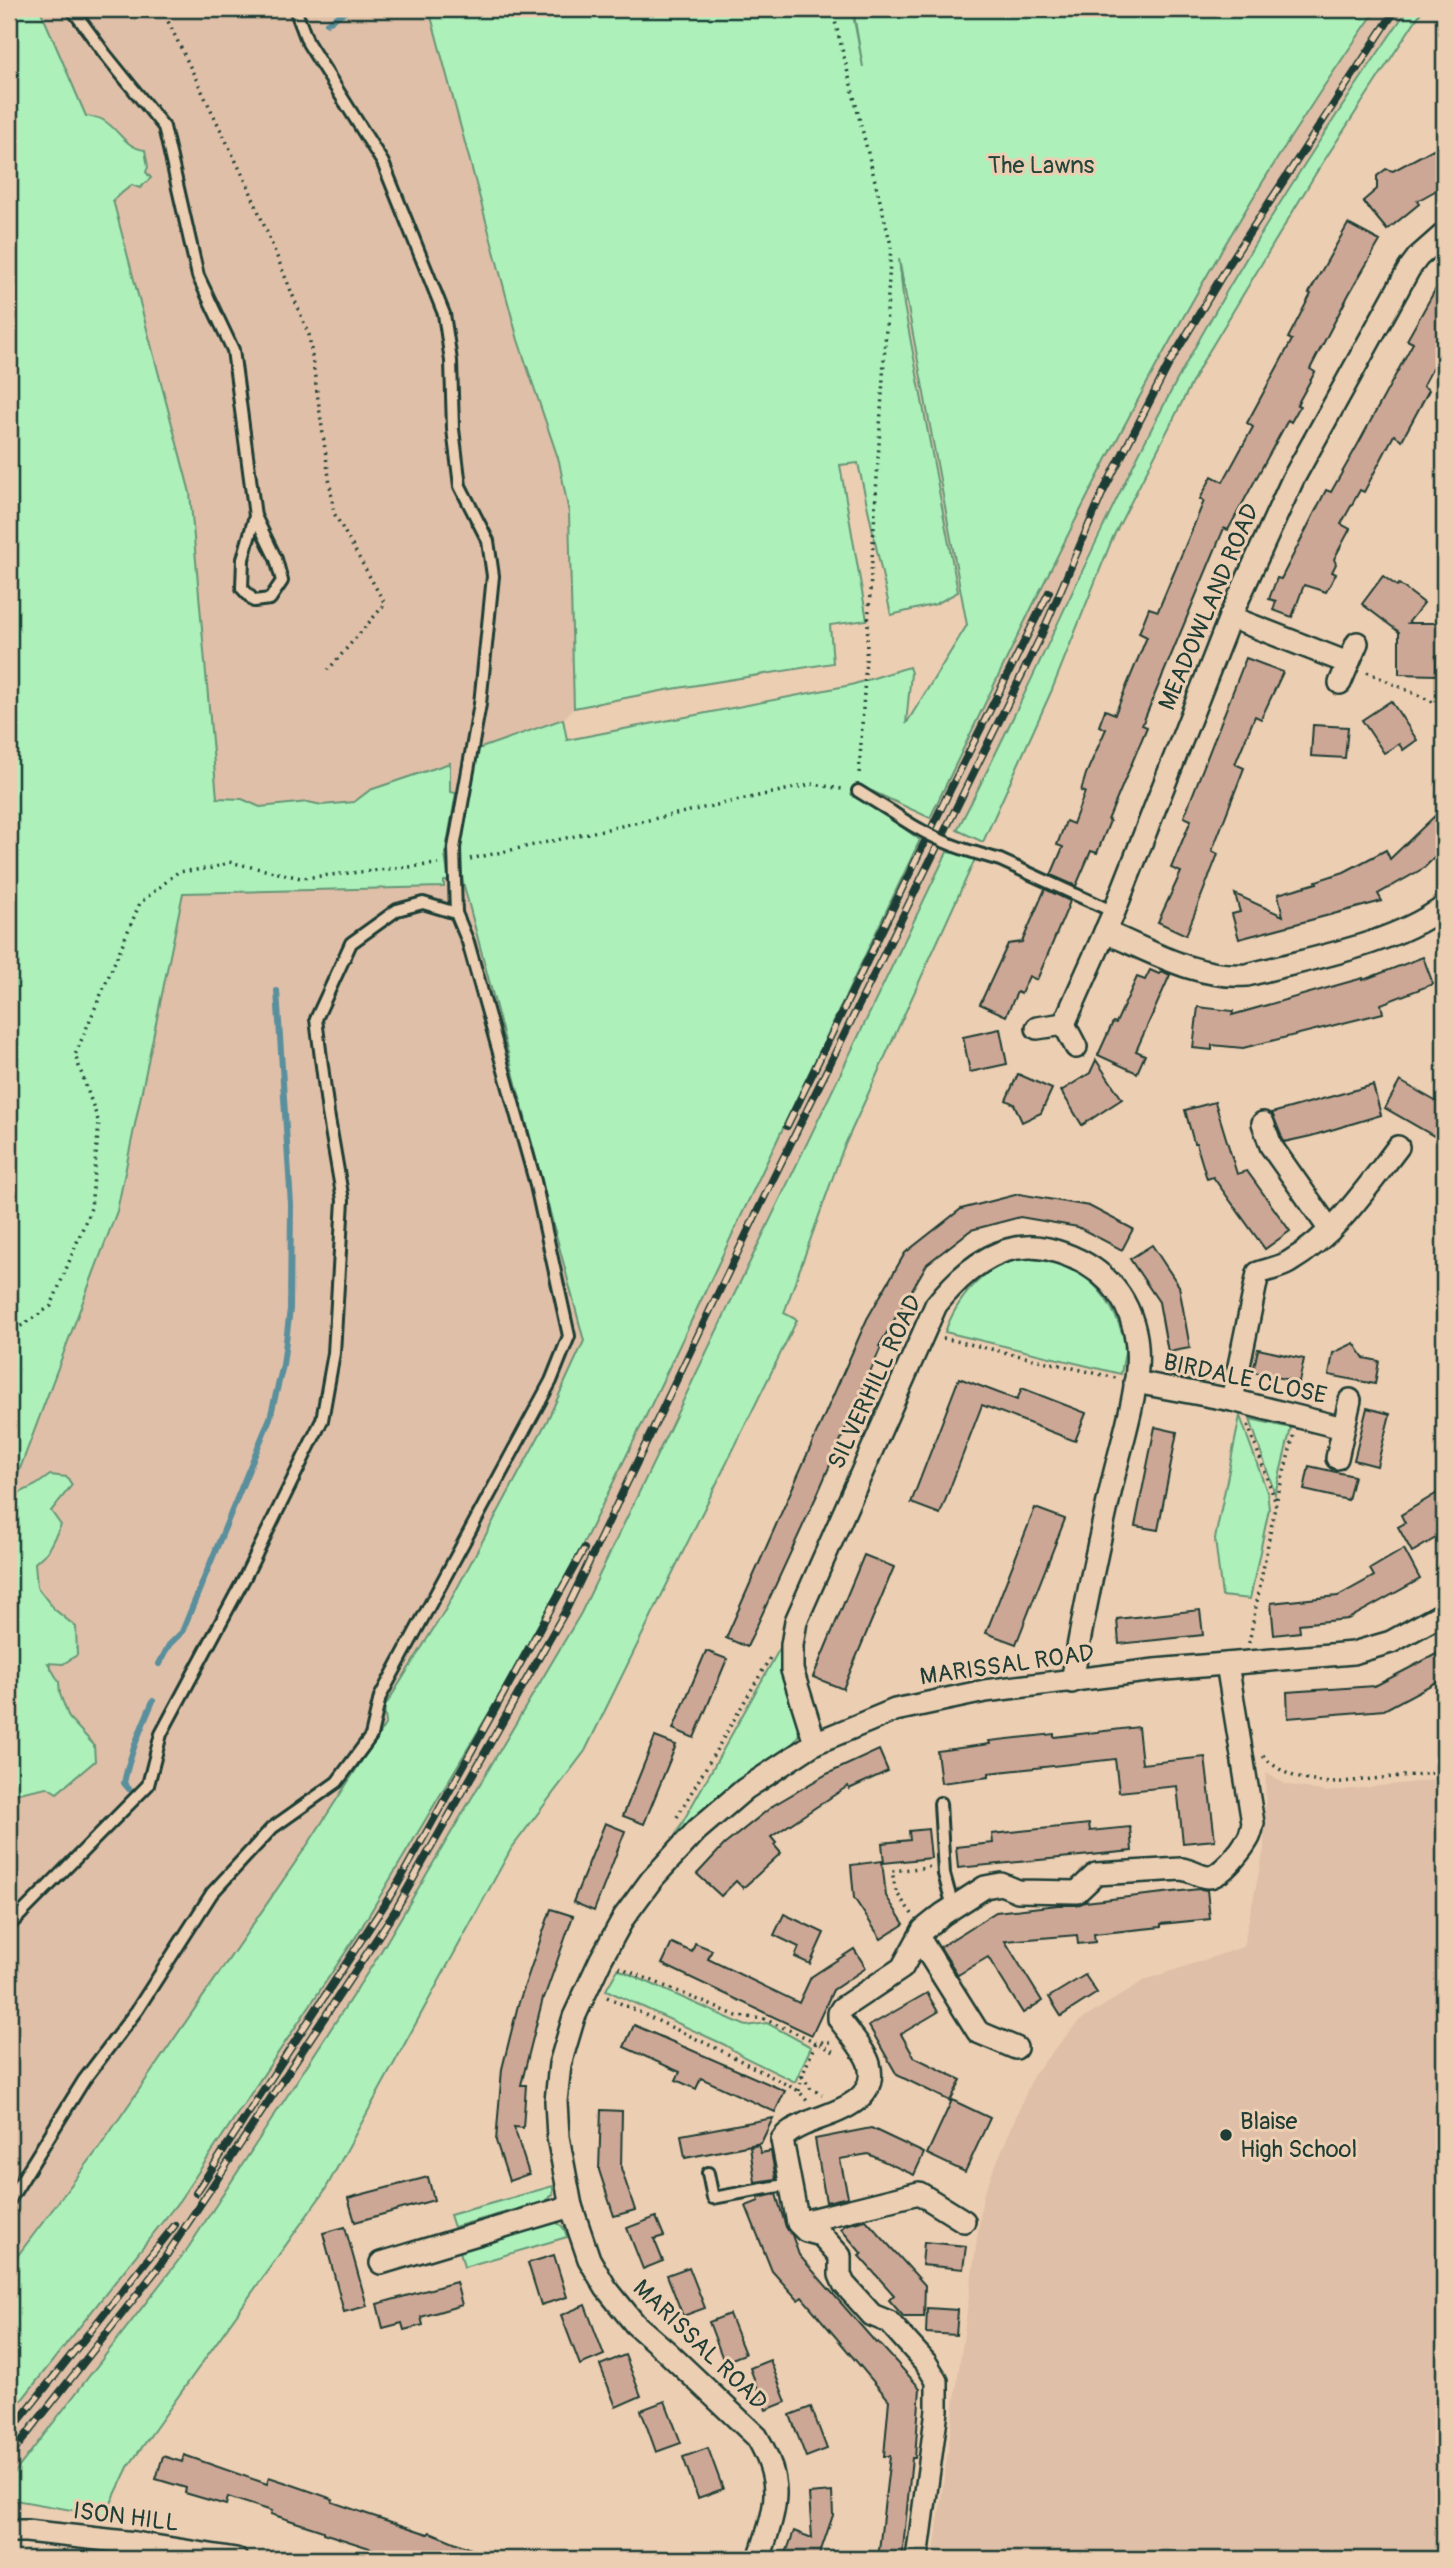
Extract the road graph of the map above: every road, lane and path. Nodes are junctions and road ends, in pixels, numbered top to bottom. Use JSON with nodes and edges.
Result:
{"nodes":[{"id":1,"x":72,"y":9,"type":"edge"},
{"id":2,"x":162,"y":9,"type":"edge"},
{"id":3,"x":295,"y":9,"type":"edge"},
{"id":4,"x":832,"y":9,"type":"edge"},
{"id":5,"x":1444,"y":234,"type":"edge"},
{"id":6,"x":255,"y":516,"type":"junction"},
{"id":7,"x":1230,"y":617,"type":"junction"},
{"id":8,"x":1348,"y":663,"type":"joint"},
{"id":9,"x":328,"y":670,"type":"dead end"},
{"id":10,"x":1444,"y":707,"type":"edge"},
{"id":11,"x":858,"y":792,"type":"joint"},
{"id":12,"x":1444,"y":907,"type":"edge"},
{"id":13,"x":456,"y":913,"type":"junction"},
{"id":14,"x":1109,"y":922,"type":"junction"},
{"id":15,"x":1063,"y":1024,"type":"junction"},
{"id":16,"x":1037,"y":1028,"type":"dead end"},
{"id":17,"x":1076,"y":1047,"type":"dead end"},
{"id":18,"x":1263,"y":1124,"type":"dead end"},
{"id":19,"x":1398,"y":1147,"type":"dead end"},
{"id":20,"x":1330,"y":1230,"type":"junction"},
{"id":21,"x":51,"y":1306,"type":"dead end"},
{"id":22,"x":9,"y":1334,"type":"edge"},
{"id":23,"x":924,"y":1334,"type":"junction"},
{"id":24,"x":1135,"y":1382,"type":"junction"},
{"id":25,"x":1350,"y":1400,"type":"dead end"},
{"id":26,"x":1236,"y":1401,"type":"junction"},
{"id":27,"x":1299,"y":1416,"type":"junction"},
{"id":28,"x":1343,"y":1428,"type":"junction"},
{"id":29,"x":1336,"y":1458,"type":"dead end"},
{"id":30,"x":1276,"y":1502,"type":"junction"},
{"id":31,"x":1444,"y":1613,"type":"edge"},
{"id":32,"x":771,"y":1656,"type":"dead end"},
{"id":33,"x":1234,"y":1663,"type":"junction"},
{"id":34,"x":1072,"y":1682,"type":"junction"},
{"id":35,"x":816,"y":1743,"type":"junction"},
{"id":36,"x":1258,"y":1751,"type":"dead end"},
{"id":37,"x":1444,"y":1772,"type":"edge"},
{"id":38,"x":940,"y":1803,"type":"dead end"},
{"id":39,"x":677,"y":1818,"type":"dead end"},
{"id":40,"x":946,"y":1865,"type":"junction"},
{"id":41,"x":953,"y":1907,"type":"junction"},
{"id":42,"x":9,"y":1926,"type":"edge"},
{"id":43,"x":921,"y":1934,"type":"junction"},
{"id":44,"x":601,"y":1959,"type":"junction"},
{"id":45,"x":587,"y":1987,"type":"junction"},
{"id":46,"x":816,"y":2042,"type":"junction"},
{"id":47,"x":1016,"y":2048,"type":"dead end"},
{"id":48,"x":852,"y":2056,"type":"junction"},
{"id":49,"x":802,"y":2076,"type":"junction"},
{"id":50,"x":799,"y":2091,"type":"junction"},
{"id":51,"x":829,"y":2095,"type":"dead end"},
{"id":52,"x":824,"y":2116,"type":"junction"},
{"id":53,"x":708,"y":2173,"type":"dead end"},
{"id":54,"x":790,"y":2184,"type":"junction"},
{"id":55,"x":9,"y":2201,"type":"edge"},
{"id":56,"x":570,"y":2206,"type":"junction"},
{"id":57,"x":964,"y":2221,"type":"dead end"},
{"id":58,"x":798,"y":2223,"type":"junction"},
{"id":59,"x":382,"y":2263,"type":"dead end"},
{"id":60,"x":17,"y":2531,"type":"edge"},
{"id":61,"x":236,"y":2559,"type":"edge"},
{"id":62,"x":759,"y":2559,"type":"edge"},
{"id":63,"x":917,"y":2559,"type":"edge"}],
"edges":[{"from":1,"to":6,"type":"lane"},
{"from":2,"to":9,"type":"path"},
{"from":3,"to":13,"type":"lane"},
{"from":4,"to":11,"type":"path"},
{"from":5,"to":7,"type":"street","name":"MEADOWLAND ROAD"},
{"from":6,"to":6,"type":"lane"},
{"from":7,"to":8,"type":"street"},
{"from":7,"to":14,"type":"street","name":"MEADOWLAND ROAD"},
{"from":8,"to":10,"type":"path"},
{"from":11,"to":14,"type":"lane","bridge":true},
{"from":12,"to":14,"type":"street"},
{"from":13,"to":42,"type":"lane"},
{"from":13,"to":55,"type":"lane"},
{"from":14,"to":15,"type":"street","name":"MEADOWLAND ROAD"},
{"from":15,"to":16,"type":"street"},
{"from":15,"to":17,"type":"street"},
{"from":18,"to":20,"type":"street"},
{"from":19,"to":20,"type":"street"},
{"from":20,"to":26,"type":"street"},
{"from":21,"to":22,"type":"path"},
{"from":23,"to":24,"type":"path"},
{"from":23,"to":24,"type":"street","name":"SILVERHILL ROAD"},
{"from":23,"to":35,"type":"street","name":"SILVERHILL ROAD"},
{"from":24,"to":26,"type":"street","name":"BIRDALE CLOSE"},
{"from":24,"to":34,"type":"street","name":"SILVERHILL ROAD"},
{"from":25,"to":28,"type":"street","name":"BIRDALE CLOSE"},
{"from":26,"to":27,"type":"street","name":"BIRDALE CLOSE"},
{"from":26,"to":30,"type":"path"},
{"from":27,"to":28,"type":"street","name":"BIRDALE CLOSE"},
{"from":27,"to":30,"type":"path"},
{"from":28,"to":29,"type":"street","name":"BIRDALE CLOSE"},
{"from":30,"to":33,"type":"path"},
{"from":31,"to":33,"type":"street","name":"MARISSAL ROAD"},
{"from":32,"to":39,"type":"path"},
{"from":33,"to":34,"type":"street","name":"MARISSAL ROAD"},
{"from":33,"to":41,"type":"street"},
{"from":34,"to":35,"type":"street","name":"MARISSAL ROAD"},
{"from":35,"to":44,"type":"street","name":"MARISSAL ROAD"},
{"from":36,"to":37,"type":"path"},
{"from":38,"to":40,"type":"lane"},
{"from":40,"to":41,"type":"lane"},
{"from":40,"to":43,"type":"path"},
{"from":41,"to":43,"type":"street"},
{"from":43,"to":47,"type":"street"},
{"from":43,"to":48,"type":"street"},
{"from":44,"to":45,"type":"street","name":"MARISSAL ROAD"},
{"from":44,"to":46,"type":"path"},
{"from":45,"to":50,"type":"path"},
{"from":45,"to":56,"type":"street","name":"MARISSAL ROAD"},
{"from":46,"to":48,"type":"path"},
{"from":46,"to":48,"type":"path"},
{"from":46,"to":49,"type":"path"},
{"from":48,"to":52,"type":"street"},
{"from":49,"to":50,"type":"path"},
{"from":49,"to":51,"type":"path"},
{"from":50,"to":52,"type":"path"},
{"from":52,"to":54,"type":"street"},
{"from":53,"to":54,"type":"lane"},
{"from":54,"to":58,"type":"street"},
{"from":56,"to":59,"type":"street"},
{"from":56,"to":62,"type":"street","name":"MARISSAL ROAD"},
{"from":57,"to":58,"type":"street"},
{"from":58,"to":63,"type":"street"},
{"from":60,"to":61,"type":"street","name":"ISON HILL"}]}
